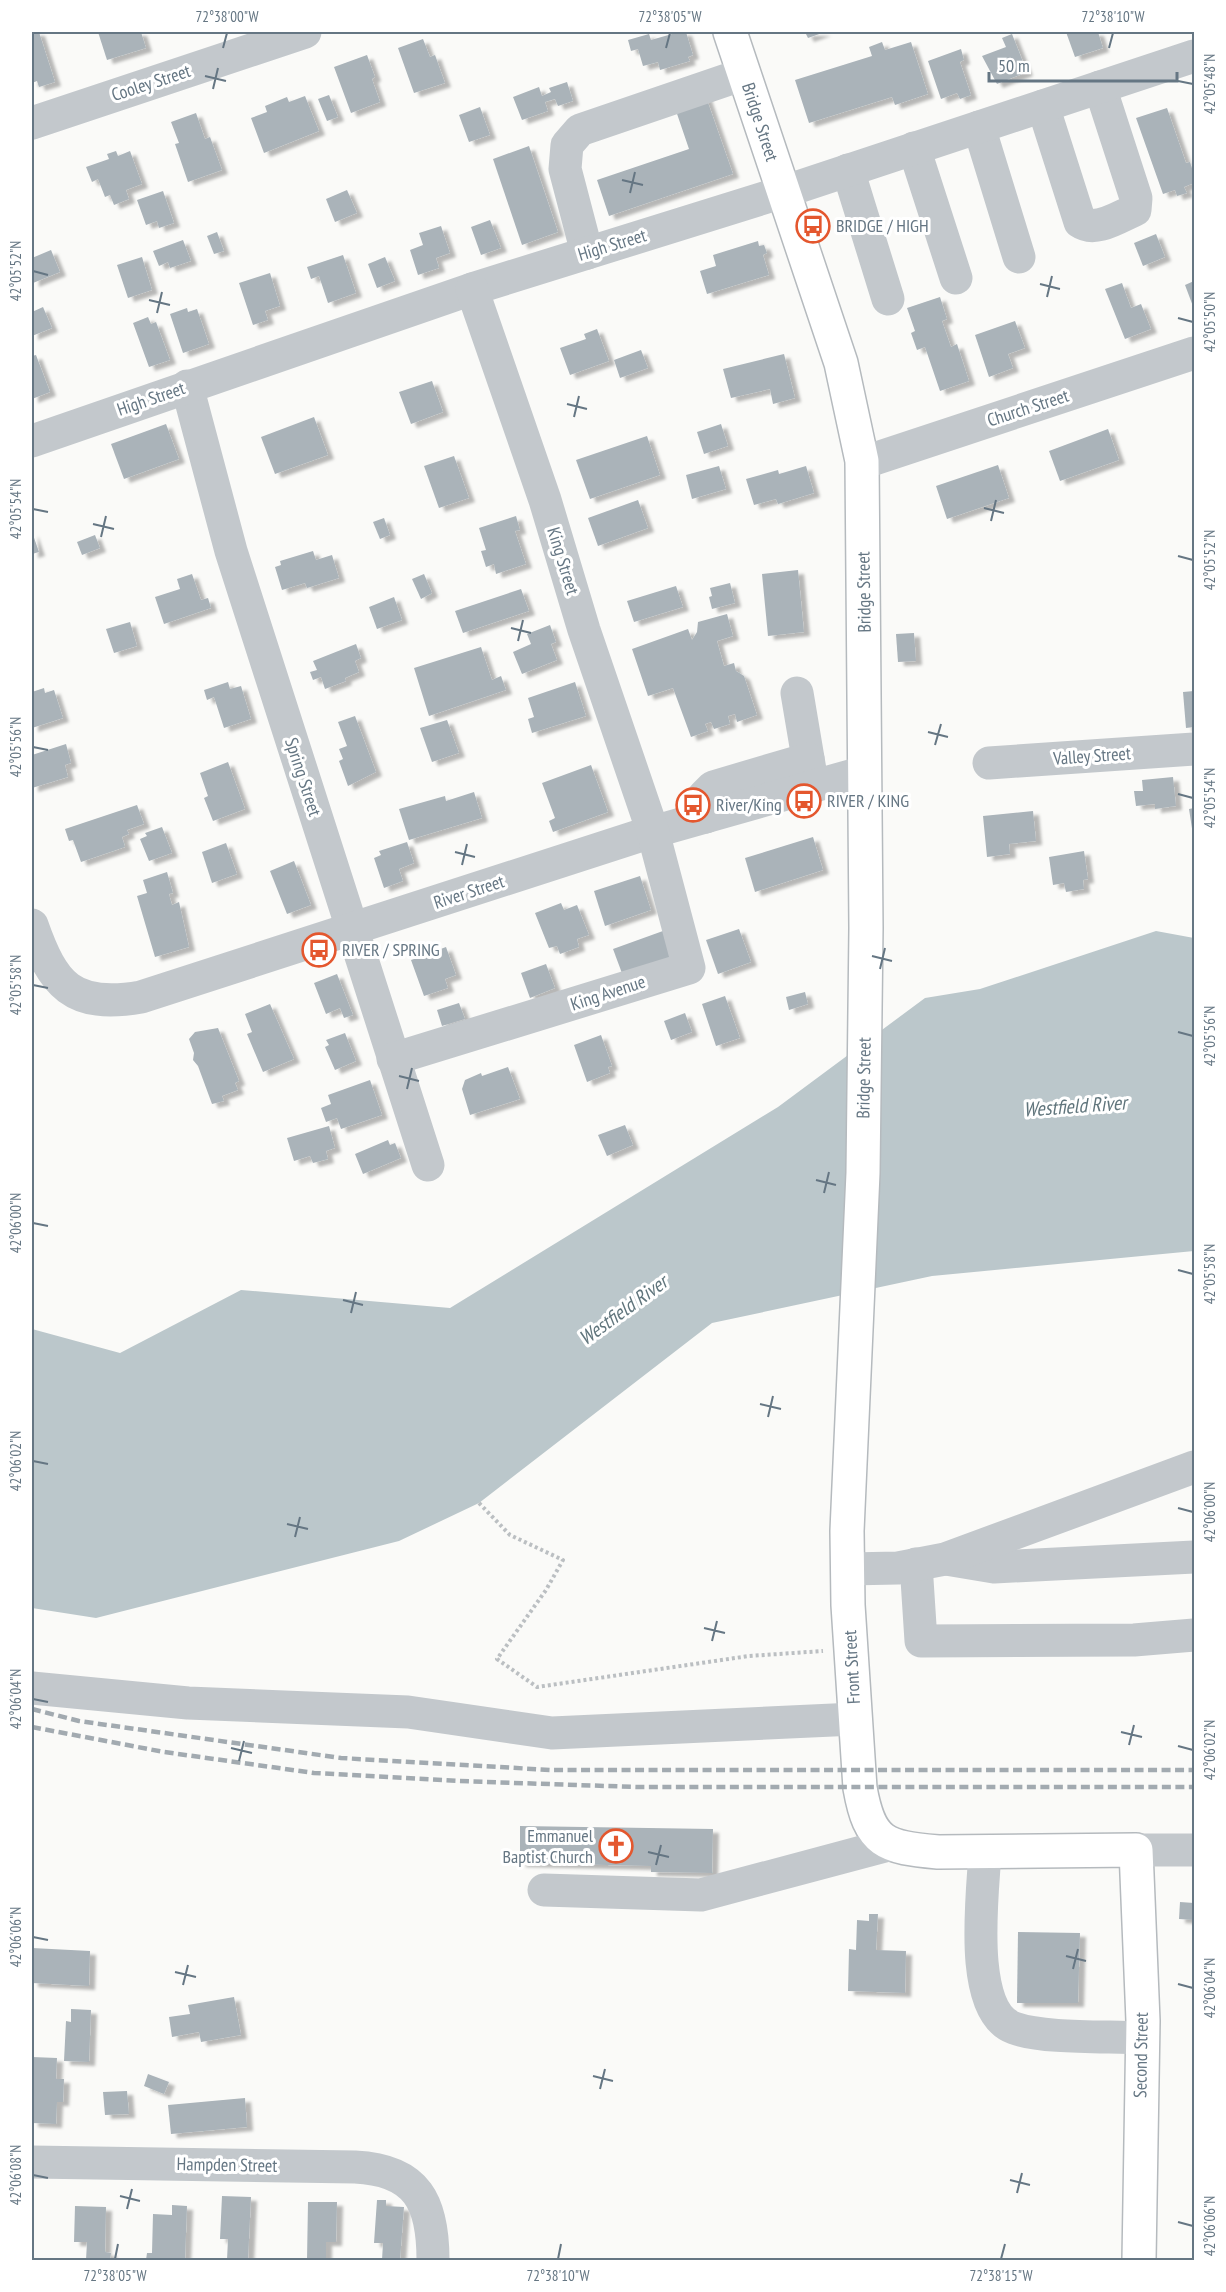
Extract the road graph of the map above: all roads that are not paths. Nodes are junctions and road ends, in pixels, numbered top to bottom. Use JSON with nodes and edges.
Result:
{"nodes":[{"id":1,"x":305,"y":32,"type":"edge"},
{"id":2,"x":730,"y":32,"type":"edge"},
{"id":3,"x":1194,"y":56,"type":"edge"},
{"id":4,"x":744,"y":74,"type":"junction"},
{"id":5,"x":1100,"y":87,"type":"junction"},
{"id":6,"x":1043,"y":106,"type":"junction"},
{"id":7,"x":32,"y":123,"type":"edge"},
{"id":8,"x":979,"y":127,"type":"junction"},
{"id":9,"x":914,"y":148,"type":"junction"},
{"id":10,"x":848,"y":170,"type":"junction"},
{"id":11,"x":783,"y":192,"type":"junction"},
{"id":12,"x":587,"y":253,"type":"junction"},
{"id":13,"x":1019,"y":257,"type":"dead end"},
{"id":14,"x":956,"y":278,"type":"dead end"},
{"id":15,"x":472,"y":289,"type":"junction"},
{"id":16,"x":888,"y":299,"type":"dead end"},
{"id":17,"x":1194,"y":353,"type":"edge"},
{"id":18,"x":187,"y":386,"type":"junction"},
{"id":19,"x":32,"y":441,"type":"edge"},
{"id":20,"x":862,"y":463,"type":"junction"},
{"id":21,"x":797,"y":693,"type":"dead end"},
{"id":22,"x":1194,"y":749,"type":"edge"},
{"id":23,"x":989,"y":763,"type":"dead end"},
{"id":24,"x":864,"y":772,"type":"junction"},
{"id":25,"x":810,"y":773,"type":"junction"},
{"id":26,"x":652,"y":832,"type":"junction"},
{"id":27,"x":32,"y":925,"type":"edge"},
{"id":28,"x":351,"y":928,"type":"junction"},
{"id":29,"x":393,"y":1059,"type":"junction"},
{"id":30,"x":428,"y":1165,"type":"dead end"},
{"id":31,"x":863,"y":1173,"type":"joint"},
{"id":32,"x":1194,"y":1467,"type":"edge"},
{"id":33,"x":1194,"y":1557,"type":"edge"},
{"id":34,"x":930,"y":1562,"type":"junction"},
{"id":35,"x":848,"y":1569,"type":"junction"},
{"id":36,"x":1194,"y":1635,"type":"edge"},
{"id":37,"x":32,"y":1688,"type":"edge"},
{"id":38,"x":855,"y":1719,"type":"junction"},
{"id":39,"x":892,"y":1844,"type":"junction"},
{"id":40,"x":1136,"y":1850,"type":"junction"},
{"id":41,"x":1194,"y":1850,"type":"edge"},
{"id":42,"x":985,"y":1852,"type":"junction"},
{"id":43,"x":544,"y":1890,"type":"dead end"},
{"id":44,"x":1142,"y":2038,"type":"junction"},
{"id":45,"x":32,"y":2162,"type":"edge"},
{"id":46,"x":433,"y":2260,"type":"edge"},
{"id":47,"x":1139,"y":2260,"type":"edge"}],
"edges":[{"from":1,"to":7,"type":"street","name":"Cooley Street"},
{"from":2,"to":4,"type":"main road","name":"Bridge Street"},
{"from":3,"to":5,"type":"street","name":"High Street"},
{"from":4,"to":11,"type":"main road","name":"Bridge Street"},
{"from":4,"to":12,"type":"street"},
{"from":5,"to":6,"type":"street","name":"High Street"},
{"from":5,"to":6,"type":"street"},
{"from":6,"to":8,"type":"street","name":"High Street"},
{"from":8,"to":9,"type":"street","name":"High Street"},
{"from":8,"to":13,"type":"street"},
{"from":9,"to":10,"type":"street","name":"High Street"},
{"from":9,"to":14,"type":"street"},
{"from":10,"to":11,"type":"street","name":"High Street"},
{"from":10,"to":16,"type":"street"},
{"from":11,"to":12,"type":"street","name":"High Street"},
{"from":11,"to":20,"type":"main road","name":"Bridge Street"},
{"from":12,"to":15,"type":"street","name":"High Street"},
{"from":15,"to":18,"type":"street","name":"High Street"},
{"from":15,"to":26,"type":"street","name":"King Street"},
{"from":17,"to":20,"type":"street","name":"Church Street"},
{"from":18,"to":19,"type":"street","name":"High Street"},
{"from":18,"to":28,"type":"street","name":"Spring Street"},
{"from":20,"to":24,"type":"main road","name":"Bridge Street"},
{"from":21,"to":25,"type":"street"},
{"from":22,"to":23,"type":"street","name":"Valley Street"},
{"from":24,"to":25,"type":"street","name":"River Street"},
{"from":24,"to":31,"type":"main road","name":"Bridge Street"},
{"from":25,"to":26,"type":"street","name":"River Street"},
{"from":26,"to":28,"type":"street","name":"River Street"},
{"from":26,"to":29,"type":"street","name":"King Avenue"},
{"from":27,"to":28,"type":"street","name":"River Street"},
{"from":28,"to":29,"type":"street","name":"Spring Street"},
{"from":29,"to":30,"type":"street","name":"Spring Street"},
{"from":31,"to":35,"type":"main road","name":"Front Street"},
{"from":32,"to":34,"type":"street"},
{"from":33,"to":34,"type":"street"},
{"from":34,"to":35,"type":"street"},
{"from":34,"to":36,"type":"street"},
{"from":35,"to":38,"type":"main road","name":"Front Street"},
{"from":37,"to":38,"type":"street"},
{"from":38,"to":39,"type":"main road","name":"Front Street"},
{"from":39,"to":42,"type":"main road"},
{"from":39,"to":43,"type":"street"},
{"from":40,"to":41,"type":"street"},
{"from":40,"to":42,"type":"main road"},
{"from":40,"to":44,"type":"main road","name":"Second Street"},
{"from":42,"to":44,"type":"street"},
{"from":44,"to":47,"type":"main road","name":"Second Street"},
{"from":45,"to":46,"type":"street","name":"Hampden Street"}]}
